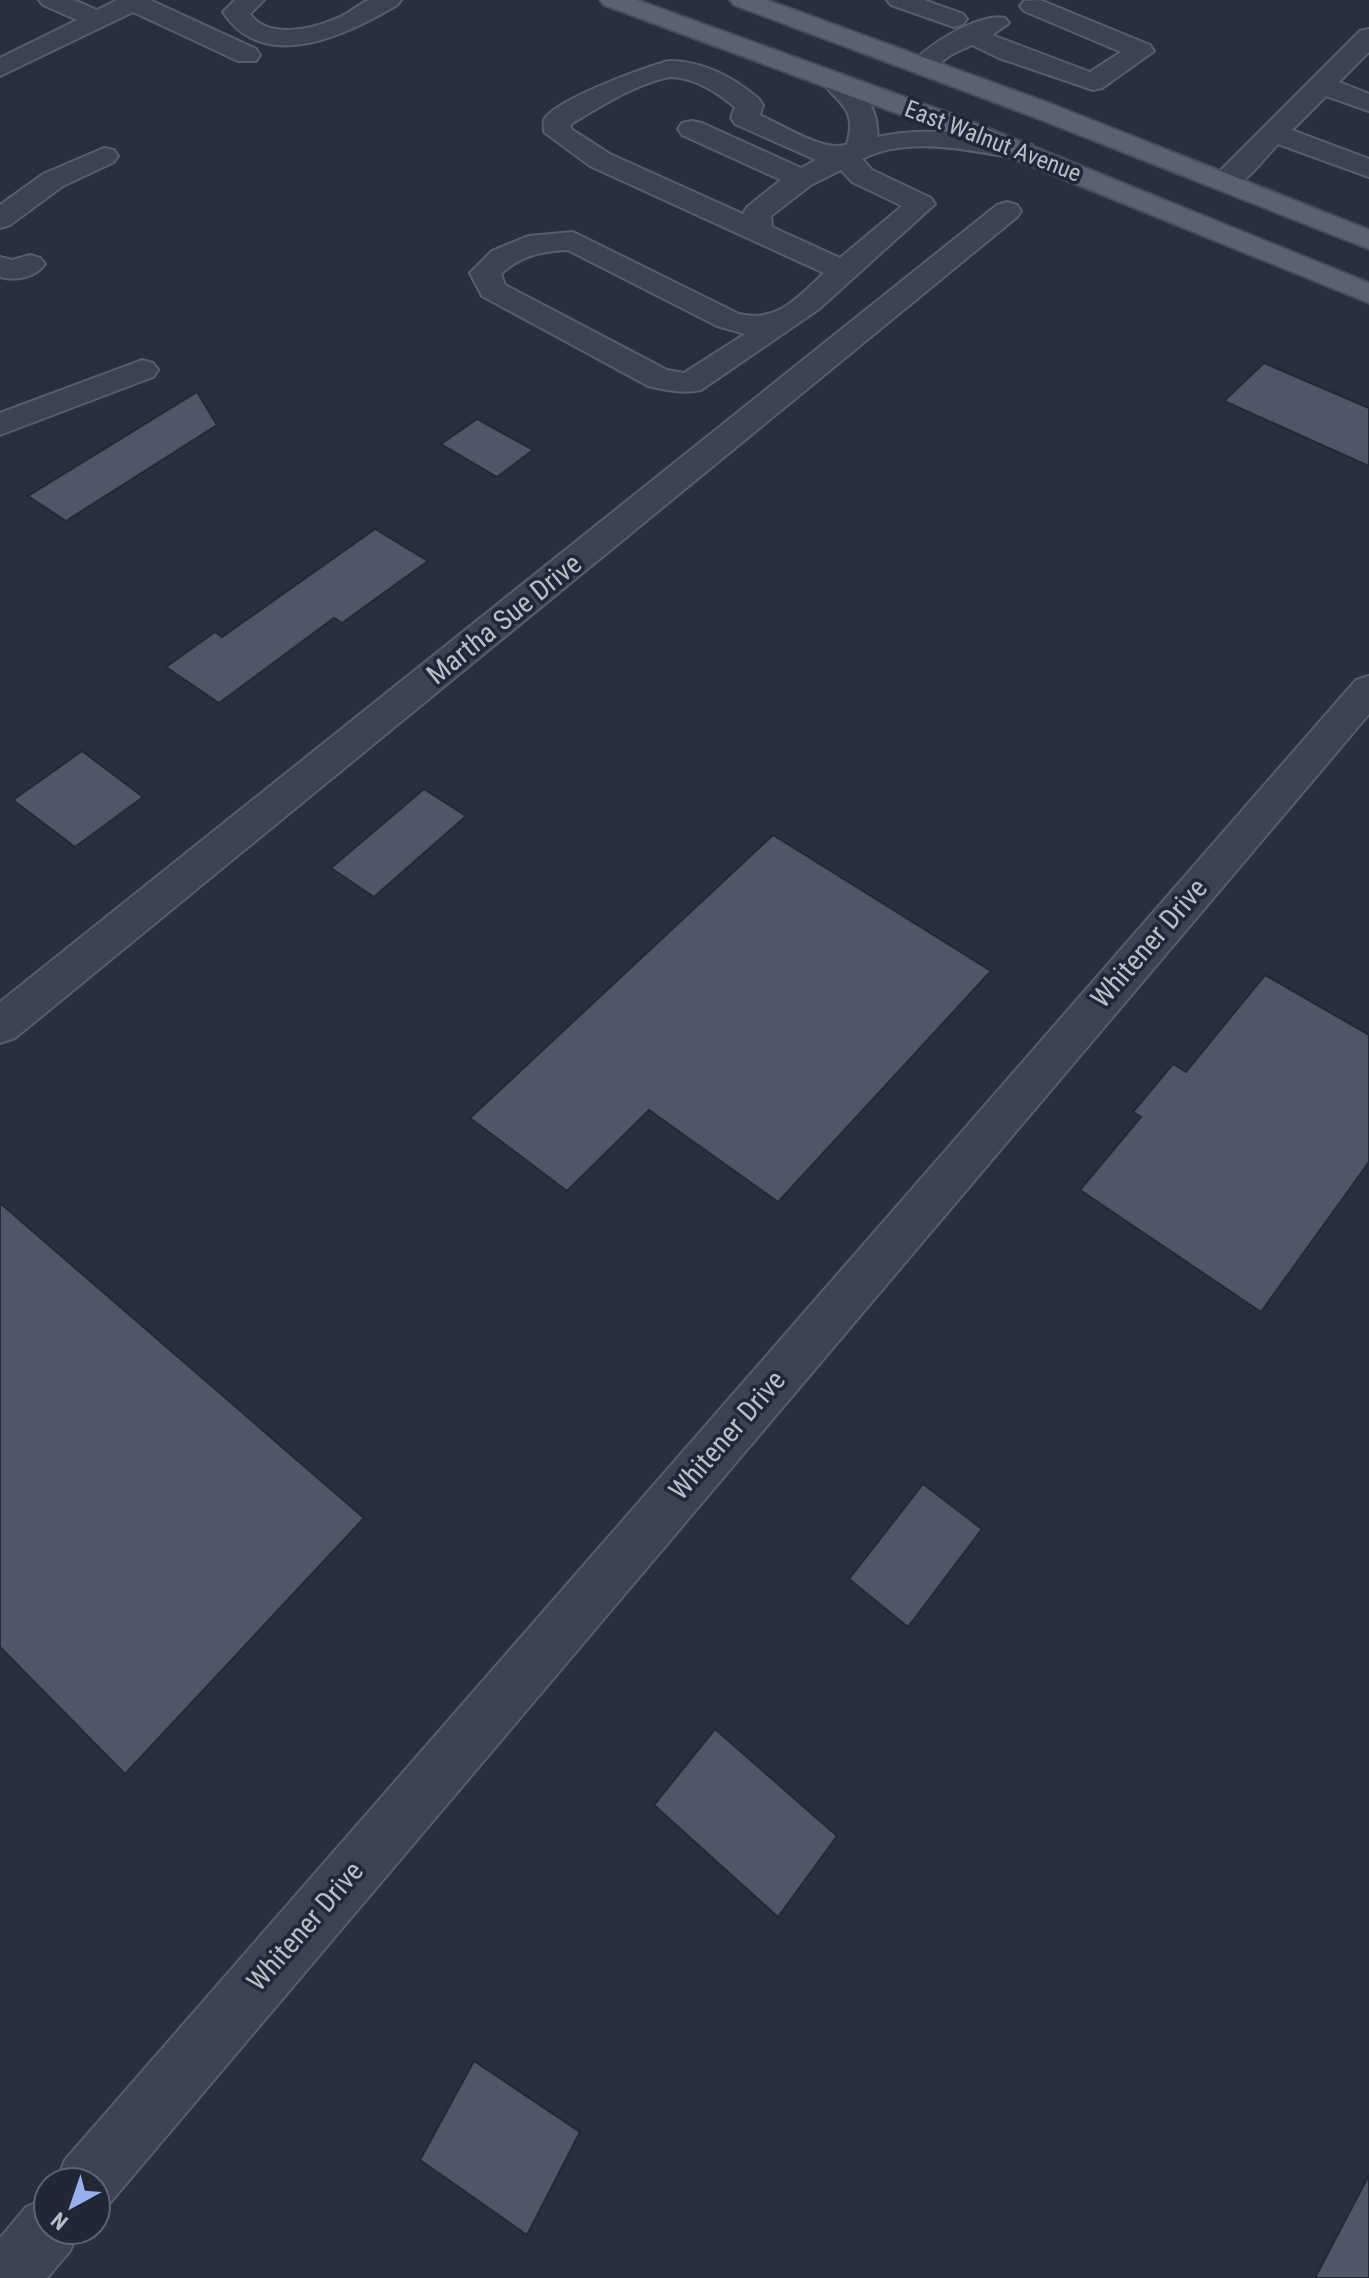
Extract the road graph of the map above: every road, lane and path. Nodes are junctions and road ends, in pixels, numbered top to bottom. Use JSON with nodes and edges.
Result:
{"nodes":[{"id":1,"x":52,"y":0,"type":"edge"},
{"id":2,"x":388,"y":0,"type":"edge"},
{"id":3,"x":613,"y":0,"type":"edge"},
{"id":4,"x":743,"y":0,"type":"edge"},
{"id":5,"x":900,"y":0,"type":"edge"},
{"id":6,"x":135,"y":1,"type":"edge"},
{"id":7,"x":248,"y":2,"type":"edge"},
{"id":8,"x":1046,"y":5,"type":"edge"},
{"id":9,"x":99,"y":20,"type":"junction"},
{"id":10,"x":962,"y":26,"type":"junction"},
{"id":11,"x":193,"y":31,"type":"junction"},
{"id":12,"x":1369,"y":37,"type":"edge"},
{"id":13,"x":247,"y":55,"type":"dead end"},
{"id":14,"x":923,"y":66,"type":"junction"},
{"id":15,"x":0,"y":68,"type":"edge"},
{"id":16,"x":833,"y":79,"type":"junction"},
{"id":17,"x":1322,"y":85,"type":"junction"},
{"id":18,"x":1369,"y":103,"type":"edge"},
{"id":19,"x":692,"y":129,"type":"dead end"},
{"id":20,"x":1276,"y":134,"type":"junction"},
{"id":21,"x":1022,"y":151,"type":"junction"},
{"id":22,"x":852,"y":153,"type":"junction"},
{"id":23,"x":104,"y":156,"type":"dead end"},
{"id":24,"x":1369,"y":169,"type":"edge"},
{"id":25,"x":801,"y":179,"type":"junction"},
{"id":26,"x":1225,"y":182,"type":"junction"},
{"id":27,"x":6,"y":207,"type":"edge"},
{"id":28,"x":1007,"y":211,"type":"dead end"},
{"id":29,"x":757,"y":233,"type":"junction"},
{"id":30,"x":1369,"y":240,"type":"edge"},
{"id":31,"x":843,"y":271,"type":"junction"},
{"id":32,"x":1369,"y":294,"type":"edge"},
{"id":33,"x":776,"y":325,"type":"junction"},
{"id":34,"x":142,"y":370,"type":"dead end"},
{"id":35,"x":740,"y":387,"type":"junction"},
{"id":36,"x":0,"y":425,"type":"edge"},
{"id":37,"x":1369,"y":689,"type":"edge"},
{"id":38,"x":0,"y":1026,"type":"edge"},
{"id":39,"x":101,"y":2166,"type":"edge"},
{"id":40,"x":34,"y":2246,"type":"edge"},
{"id":41,"x":7,"y":2278,"type":"edge"}],
"edges":[{"from":1,"to":9,"type":"street"},
{"from":2,"to":7,"type":"street"},
{"from":3,"to":16,"type":"main road","name":"East Walnut Avenue"},
{"from":4,"to":14,"type":"main road","name":"East Walnut Avenue"},
{"from":5,"to":10,"type":"street"},
{"from":6,"to":9,"type":"street"},
{"from":6,"to":11,"type":"street"},
{"from":7,"to":11,"type":"street"},
{"from":8,"to":10,"type":"street"},
{"from":8,"to":10,"type":"street"},
{"from":9,"to":15,"type":"street"},
{"from":10,"to":14,"type":"street"},
{"from":11,"to":13,"type":"street"},
{"from":12,"to":17,"type":"street"},
{"from":14,"to":26,"type":"main road","name":"East Walnut Avenue"},
{"from":16,"to":21,"type":"main road","name":"East Walnut Avenue"},
{"from":16,"to":22,"type":"street"},
{"from":17,"to":18,"type":"street"},
{"from":17,"to":20,"type":"street"},
{"from":19,"to":25,"type":"street"},
{"from":20,"to":24,"type":"street"},
{"from":20,"to":26,"type":"street"},
{"from":21,"to":22,"type":"street"},
{"from":21,"to":32,"type":"main road","name":"East Walnut Avenue"},
{"from":22,"to":25,"type":"street"},
{"from":22,"to":29,"type":"street"},
{"from":22,"to":31,"type":"street"},
{"from":23,"to":27,"type":"street"},
{"from":25,"to":29,"type":"street"},
{"from":26,"to":30,"type":"main road","name":"East Walnut Avenue"},
{"from":28,"to":35,"type":"street","name":"Martha Sue Drive"},
{"from":29,"to":31,"type":"street"},
{"from":31,"to":33,"type":"street"},
{"from":33,"to":35,"type":"street"},
{"from":33,"to":35,"type":"street"},
{"from":34,"to":36,"type":"street"},
{"from":35,"to":38,"type":"street","name":"Martha Sue Drive"},
{"from":37,"to":39,"type":"street","name":"Whitener Drive"},
{"from":40,"to":41,"type":"street"}]}
